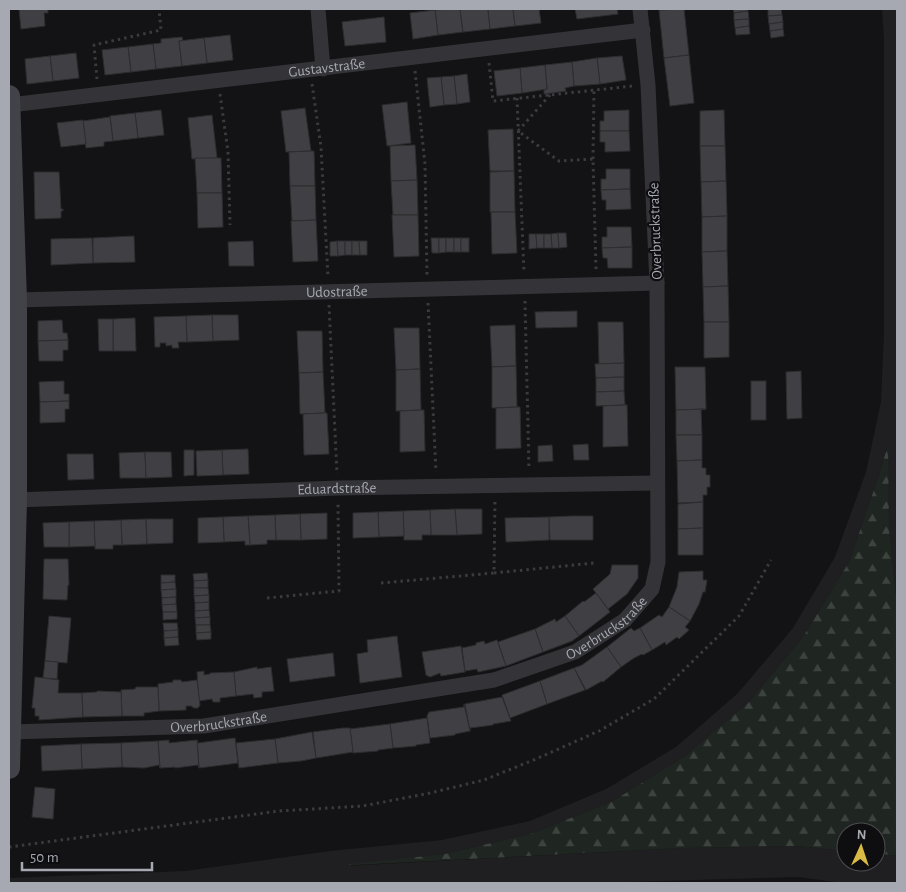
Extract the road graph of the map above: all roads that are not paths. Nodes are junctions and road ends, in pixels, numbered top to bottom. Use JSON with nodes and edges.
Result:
{"nodes":[{"id":1,"x":318,"y":9,"type":"edge"},
{"id":2,"x":640,"y":9,"type":"edge"},
{"id":3,"x":643,"y":30,"type":"junction"},
{"id":4,"x":317,"y":70,"type":"junction"},
{"id":5,"x":9,"y":100,"type":"edge"},
{"id":6,"x":10,"y":183,"type":"edge"},
{"id":7,"x":657,"y":283,"type":"junction"},
{"id":8,"x":16,"y":300,"type":"junction"},
{"id":9,"x":657,"y":483,"type":"junction"},
{"id":10,"x":16,"y":500,"type":"junction"},
{"id":11,"x":11,"y":732,"type":"junction"},
{"id":12,"x":9,"y":768,"type":"edge"}],
"edges":[{"from":1,"to":4,"type":"street"},
{"from":2,"to":3,"type":"street","name":"Overbruckstraße"},
{"from":3,"to":4,"type":"street","name":"Gustavstraße"},
{"from":3,"to":7,"type":"street","name":"Overbruckstraße"},
{"from":4,"to":5,"type":"street","name":"Gustavstraße"},
{"from":5,"to":6,"type":"main road"},
{"from":6,"to":8,"type":"main road"},
{"from":7,"to":8,"type":"street","name":"Udostraße"},
{"from":7,"to":9,"type":"street","name":"Overbruckstraße"},
{"from":8,"to":10,"type":"main road"},
{"from":9,"to":10,"type":"street","name":"Eduardstraße"},
{"from":9,"to":11,"type":"street","name":"Overbruckstraße"},
{"from":10,"to":11,"type":"main road"},
{"from":11,"to":12,"type":"main road"}]}
